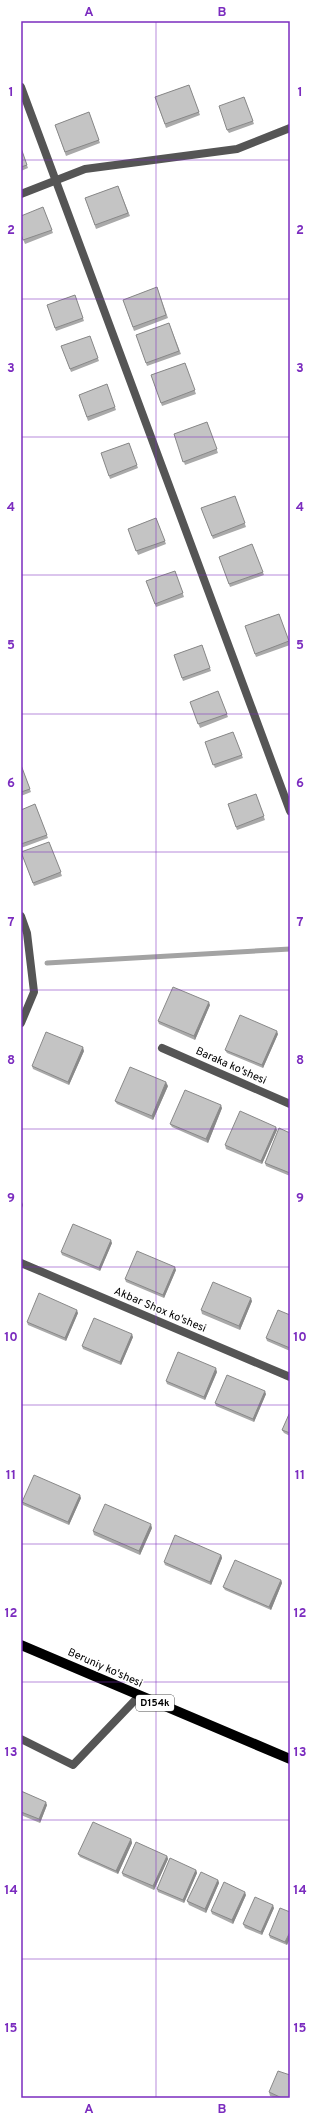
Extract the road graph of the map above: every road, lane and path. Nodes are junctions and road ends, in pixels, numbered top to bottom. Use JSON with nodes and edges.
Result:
{"nodes":[{"id":1,"x":21,"y":87,"type":"edge"},
{"id":2,"x":290,"y":128,"type":"edge"},
{"id":3,"x":56,"y":181,"type":"junction"},
{"id":4,"x":21,"y":194,"type":"edge"},
{"id":5,"x":290,"y":811,"type":"edge"},
{"id":6,"x":21,"y":916,"type":"edge"},
{"id":7,"x":21,"y":1023,"type":"edge"},
{"id":8,"x":162,"y":1048,"type":"dead end"},
{"id":9,"x":290,"y":1104,"type":"edge"},
{"id":10,"x":21,"y":1263,"type":"edge"},
{"id":11,"x":290,"y":1377,"type":"edge"},
{"id":12,"x":21,"y":1645,"type":"edge"},
{"id":13,"x":139,"y":1696,"type":"junction"},
{"id":14,"x":21,"y":1739,"type":"edge"},
{"id":15,"x":290,"y":1759,"type":"edge"}],
"edges":[{"from":1,"to":3,"type":"street"},
{"from":2,"to":3,"type":"street"},
{"from":3,"to":4,"type":"street"},
{"from":3,"to":5,"type":"street"},
{"from":6,"to":7,"type":"street"},
{"from":8,"to":9,"type":"street","name":"Baraka ko'shesi"},
{"from":10,"to":11,"type":"street","name":"Akbar Shox ko'shesi"},
{"from":12,"to":13,"type":"main road","name":"Beruniy ko'shesi","number":"D154k"},
{"from":13,"to":14,"type":"street"},
{"from":13,"to":15,"type":"main road","name":"Beruniy ko'shesi","number":"D154k"}]}
